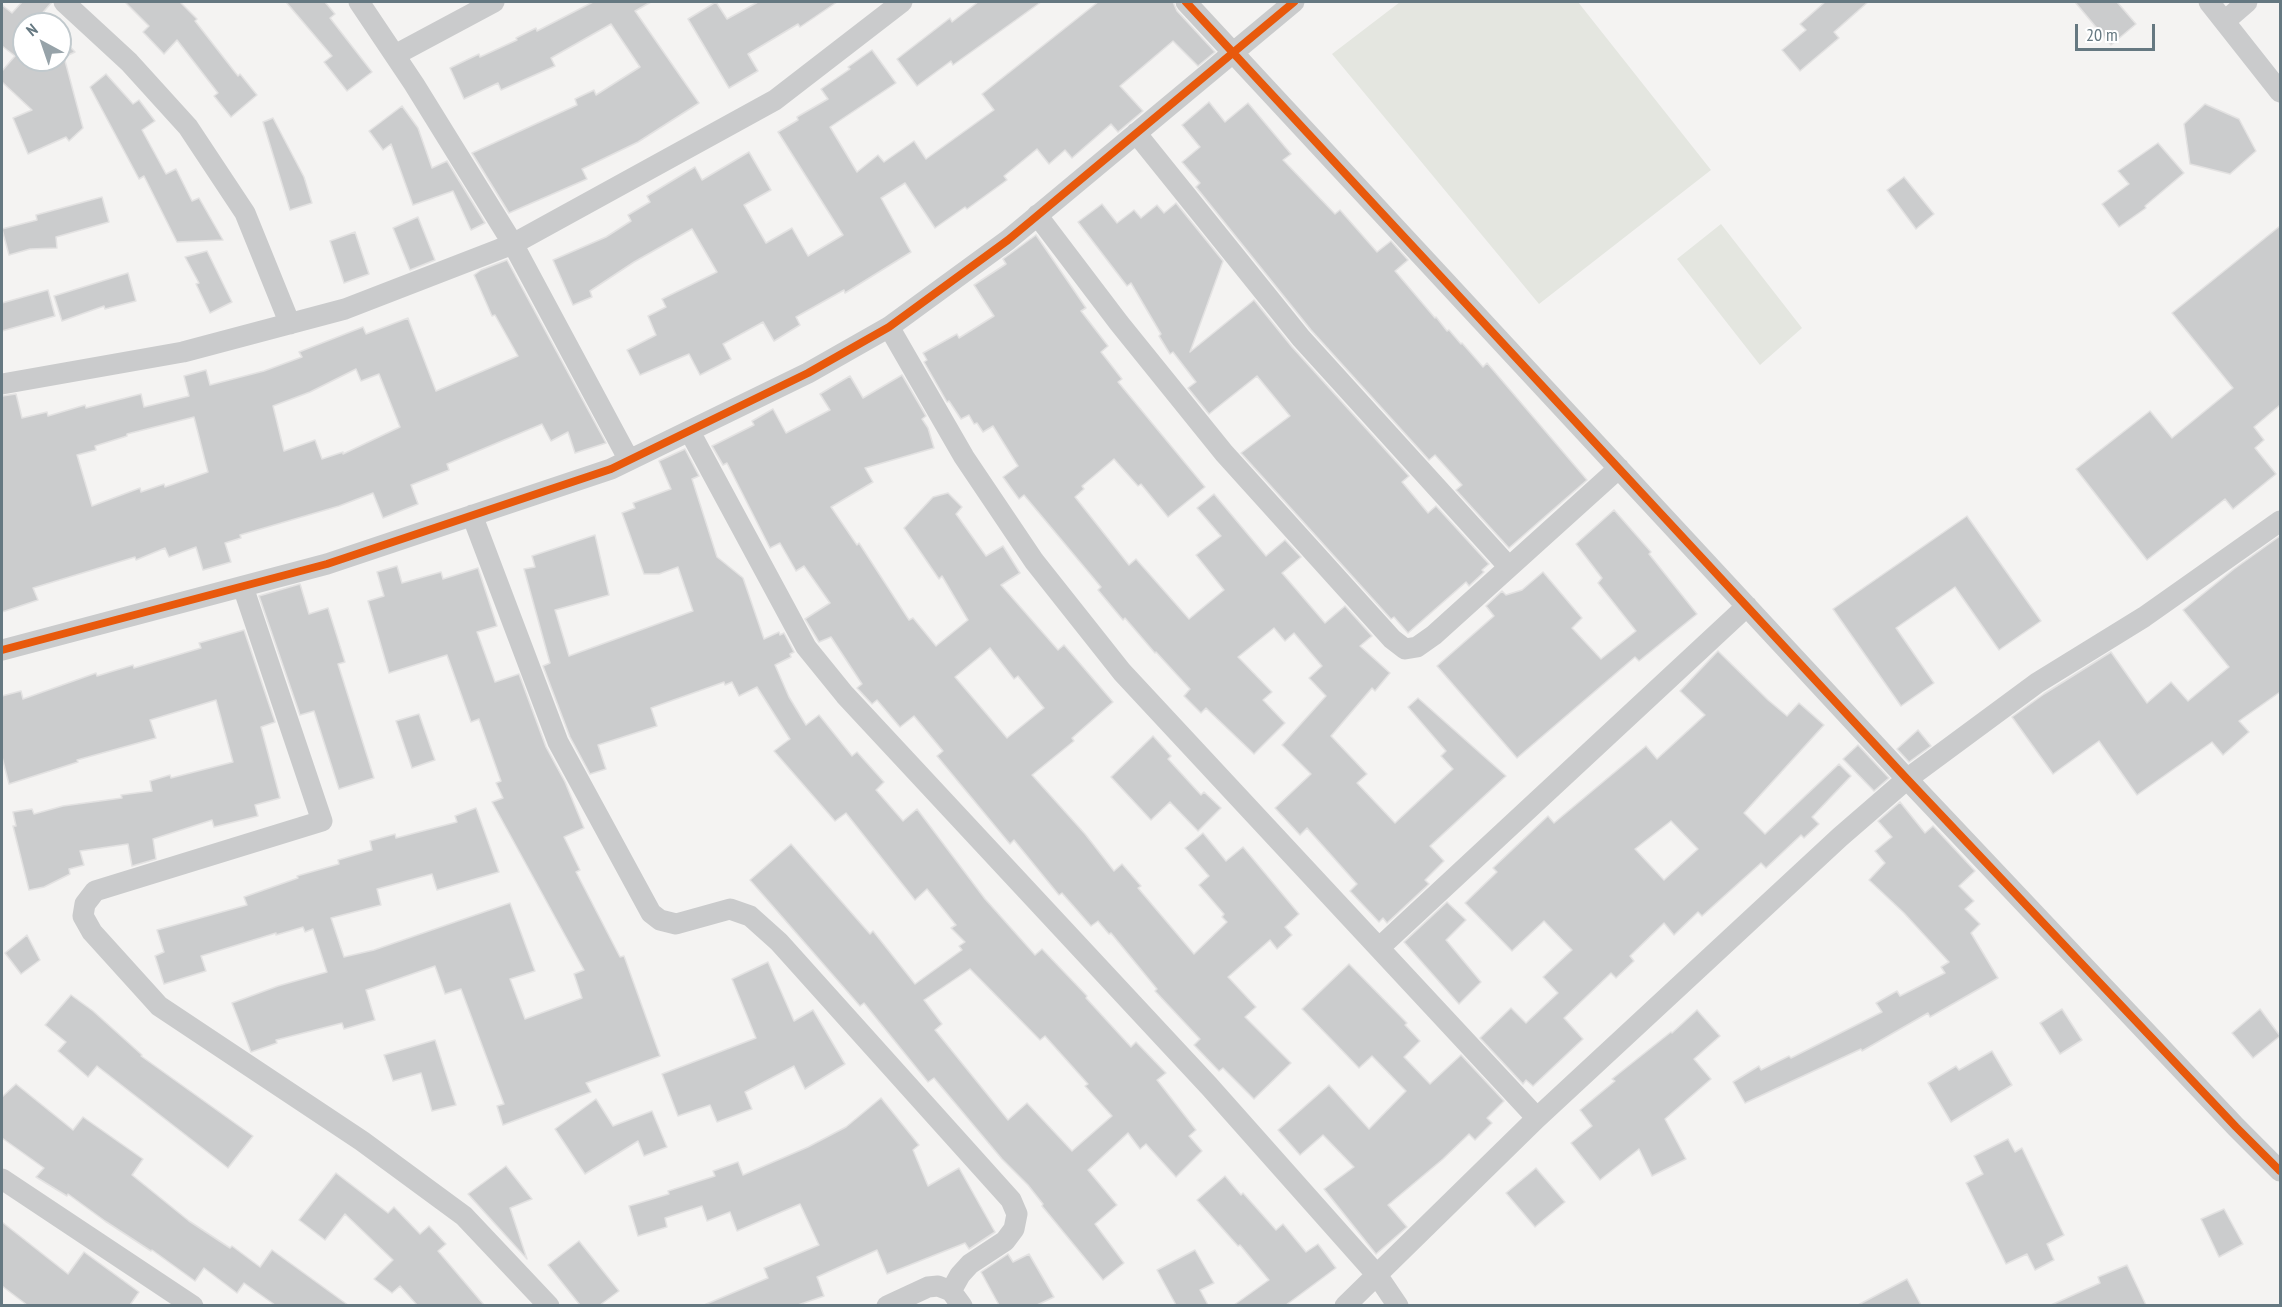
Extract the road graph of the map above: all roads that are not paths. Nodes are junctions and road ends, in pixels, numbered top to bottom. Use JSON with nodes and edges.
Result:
{"nodes":[{"id":1,"x":64,"y":2,"type":"edge"},
{"id":2,"x":358,"y":2,"type":"edge"},
{"id":3,"x":494,"y":2,"type":"edge"},
{"id":4,"x":902,"y":2,"type":"edge"},
{"id":5,"x":1186,"y":2,"type":"edge"},
{"id":6,"x":1294,"y":2,"type":"edge"},
{"id":7,"x":2209,"y":2,"type":"edge"},
{"id":8,"x":2247,"y":2,"type":"edge"},
{"id":9,"x":2225,"y":21,"type":"junction"},
{"id":10,"x":1233,"y":53,"type":"junction"},
{"id":11,"x":395,"y":55,"type":"junction"},
{"id":12,"x":2280,"y":92,"type":"edge"},
{"id":13,"x":1136,"y":133,"type":"junction"},
{"id":14,"x":1037,"y":215,"type":"junction"},
{"id":15,"x":513,"y":244,"type":"junction"},
{"id":16,"x":290,"y":324,"type":"junction"},
{"id":17,"x":889,"y":327,"type":"junction"},
{"id":18,"x":2,"y":384,"type":"edge"},
{"id":19,"x":690,"y":432,"type":"junction"},
{"id":20,"x":629,"y":460,"type":"junction"},
{"id":21,"x":1619,"y":468,"type":"junction"},
{"id":22,"x":472,"y":515,"type":"junction"},
{"id":23,"x":2280,"y":521,"type":"edge"},
{"id":24,"x":1509,"y":567,"type":"junction"},
{"id":25,"x":243,"y":586,"type":"junction"},
{"id":26,"x":1747,"y":606,"type":"junction"},
{"id":27,"x":2,"y":651,"type":"edge"},
{"id":28,"x":1907,"y":779,"type":"junction"},
{"id":29,"x":1380,"y":947,"type":"junction"},
{"id":30,"x":1537,"y":1118,"type":"junction"},
{"id":31,"x":2280,"y":1171,"type":"edge"},
{"id":32,"x":2,"y":1179,"type":"edge"},
{"id":33,"x":1377,"y":1275,"type":"junction"},
{"id":34,"x":956,"y":1298,"type":"edge"},
{"id":35,"x":193,"y":1305,"type":"edge"},
{"id":36,"x":549,"y":1305,"type":"edge"},
{"id":37,"x":887,"y":1305,"type":"edge"},
{"id":38,"x":1345,"y":1305,"type":"edge"},
{"id":39,"x":1398,"y":1305,"type":"edge"}],
"edges":[{"from":1,"to":16,"type":"street"},
{"from":2,"to":11,"type":"street"},
{"from":3,"to":11,"type":"street"},
{"from":4,"to":15,"type":"street"},
{"from":5,"to":10,"type":"street"},
{"from":6,"to":10,"type":"street"},
{"from":7,"to":9,"type":"street"},
{"from":8,"to":9,"type":"street"},
{"from":9,"to":12,"type":"street"},
{"from":10,"to":13,"type":"street"},
{"from":10,"to":21,"type":"street"},
{"from":11,"to":15,"type":"street"},
{"from":13,"to":14,"type":"street"},
{"from":13,"to":24,"type":"street"},
{"from":14,"to":17,"type":"street"},
{"from":14,"to":24,"type":"street"},
{"from":15,"to":16,"type":"street"},
{"from":15,"to":20,"type":"street"},
{"from":16,"to":18,"type":"street"},
{"from":17,"to":19,"type":"street"},
{"from":17,"to":29,"type":"street"},
{"from":19,"to":20,"type":"street"},
{"from":19,"to":33,"type":"street"},
{"from":20,"to":22,"type":"street"},
{"from":21,"to":24,"type":"street"},
{"from":21,"to":26,"type":"street"},
{"from":22,"to":25,"type":"street"},
{"from":22,"to":34,"type":"street"},
{"from":23,"to":28,"type":"street"},
{"from":25,"to":27,"type":"street"},
{"from":25,"to":36,"type":"street"},
{"from":26,"to":28,"type":"street"},
{"from":26,"to":29,"type":"street"},
{"from":28,"to":30,"type":"street"},
{"from":28,"to":31,"type":"street"},
{"from":29,"to":30,"type":"street"},
{"from":30,"to":33,"type":"street"},
{"from":32,"to":35,"type":"street"},
{"from":33,"to":38,"type":"street"},
{"from":33,"to":39,"type":"street"},
{"from":34,"to":37,"type":"street"}]}
